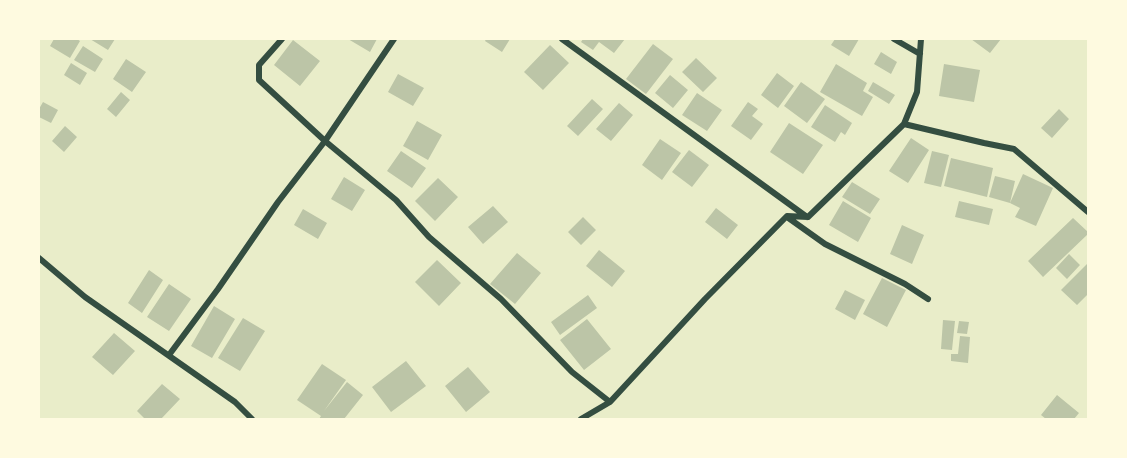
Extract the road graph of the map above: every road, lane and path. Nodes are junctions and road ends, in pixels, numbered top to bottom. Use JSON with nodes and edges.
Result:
{"nodes":[{"id":1,"x":282,"y":39,"type":"edge"},
{"id":2,"x":394,"y":39,"type":"edge"},
{"id":3,"x":562,"y":39,"type":"edge"},
{"id":4,"x":894,"y":39,"type":"edge"},
{"id":5,"x":921,"y":39,"type":"edge"},
{"id":6,"x":920,"y":54,"type":"junction"},
{"id":7,"x":904,"y":124,"type":"junction"},
{"id":8,"x":325,"y":141,"type":"junction"},
{"id":9,"x":1088,"y":212,"type":"edge"},
{"id":10,"x":787,"y":216,"type":"junction"},
{"id":11,"x":808,"y":217,"type":"junction"},
{"id":12,"x":39,"y":258,"type":"edge"},
{"id":13,"x":928,"y":299,"type":"dead end"},
{"id":14,"x":168,"y":355,"type":"junction"},
{"id":15,"x":610,"y":402,"type":"junction"},
{"id":16,"x":252,"y":419,"type":"edge"},
{"id":17,"x":581,"y":419,"type":"edge"}],
"edges":[{"from":1,"to":8,"type":"street"},
{"from":2,"to":8,"type":"street"},
{"from":3,"to":11,"type":"street"},
{"from":4,"to":6,"type":"street"},
{"from":5,"to":6,"type":"street"},
{"from":6,"to":7,"type":"street"},
{"from":7,"to":9,"type":"street"},
{"from":7,"to":11,"type":"street"},
{"from":8,"to":14,"type":"street"},
{"from":8,"to":15,"type":"street"},
{"from":10,"to":11,"type":"street"},
{"from":10,"to":13,"type":"street"},
{"from":10,"to":15,"type":"street"},
{"from":12,"to":14,"type":"street"},
{"from":14,"to":16,"type":"street"},
{"from":15,"to":17,"type":"street"}]}
